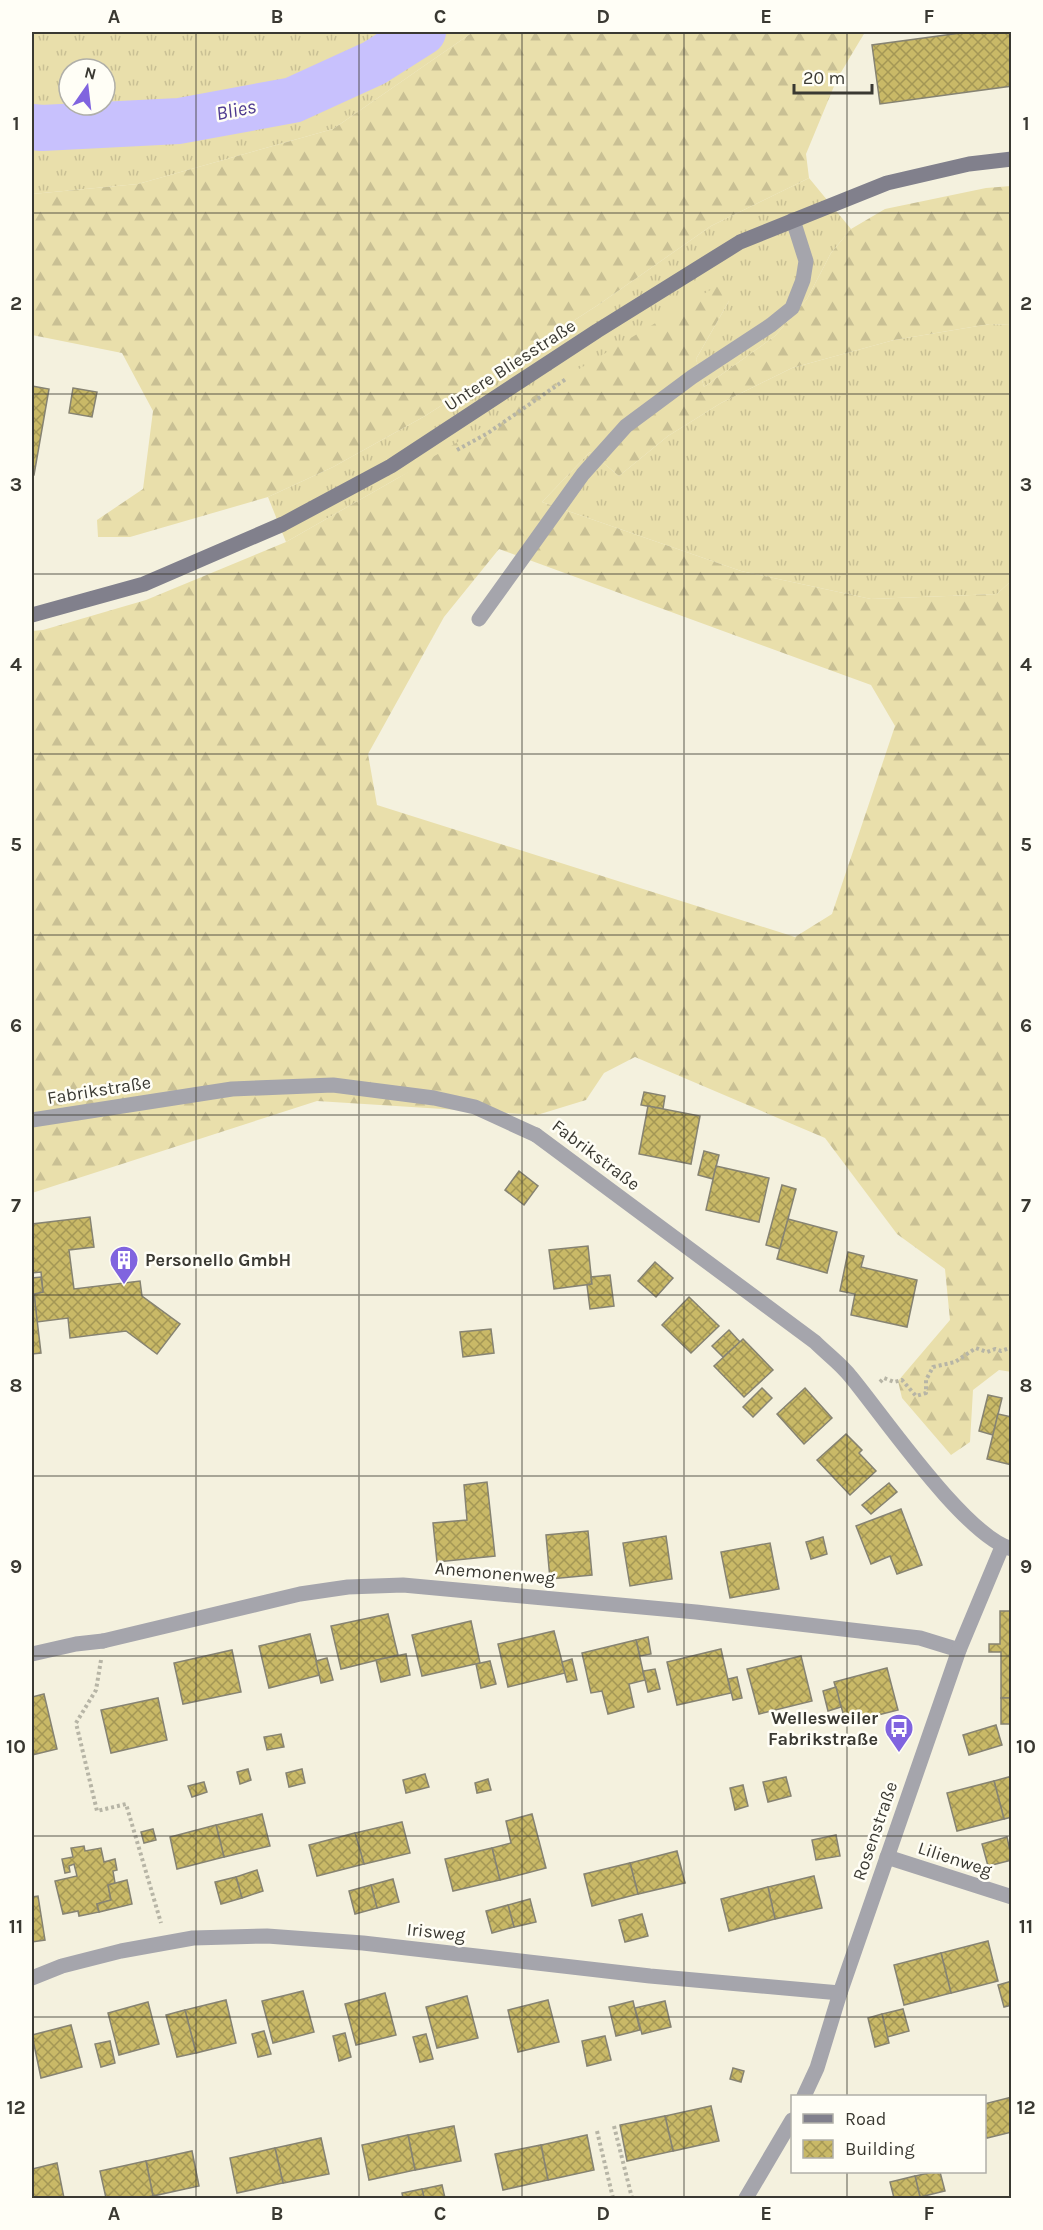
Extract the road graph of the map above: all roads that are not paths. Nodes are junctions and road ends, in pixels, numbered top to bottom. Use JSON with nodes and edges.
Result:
{"nodes":[{"id":1,"x":1011,"y":159,"type":"edge"},
{"id":2,"x":793,"y":220,"type":"junction"},
{"id":3,"x":32,"y":615,"type":"edge"},
{"id":4,"x":479,"y":619,"type":"dead end"},
{"id":5,"x":32,"y":1119,"type":"edge"},
{"id":6,"x":1007,"y":1548,"type":"edge"},
{"id":7,"x":959,"y":1650,"type":"junction"},
{"id":8,"x":32,"y":1654,"type":"edge"},
{"id":9,"x":887,"y":1857,"type":"junction"},
{"id":10,"x":1011,"y":1897,"type":"edge"},
{"id":11,"x":32,"y":1978,"type":"edge"},
{"id":12,"x":840,"y":1993,"type":"junction"},
{"id":13,"x":805,"y":2095,"type":"edge"},
{"id":14,"x":791,"y":2122,"type":"edge"},
{"id":15,"x":752,"y":2196,"type":"edge"}],
"edges":[{"from":1,"to":2,"type":"main road","name":"Untere Bliesstraße"},
{"from":2,"to":3,"type":"main road","name":"Untere Bliesstraße"},
{"from":2,"to":4,"type":"street"},
{"from":5,"to":6,"type":"street","name":"Fabrikstraße"},
{"from":6,"to":7,"type":"street","name":"Rosenstraße"},
{"from":7,"to":8,"type":"street","name":"Anemonenweg"},
{"from":7,"to":9,"type":"street","name":"Rosenstraße"},
{"from":9,"to":10,"type":"street","name":"Lilienweg"},
{"from":9,"to":12,"type":"street","name":"Rosenstraße"},
{"from":11,"to":12,"type":"street","name":"Irisweg"},
{"from":12,"to":13,"type":"street","name":"Rosenstraße"},
{"from":14,"to":15,"type":"street"}]}
